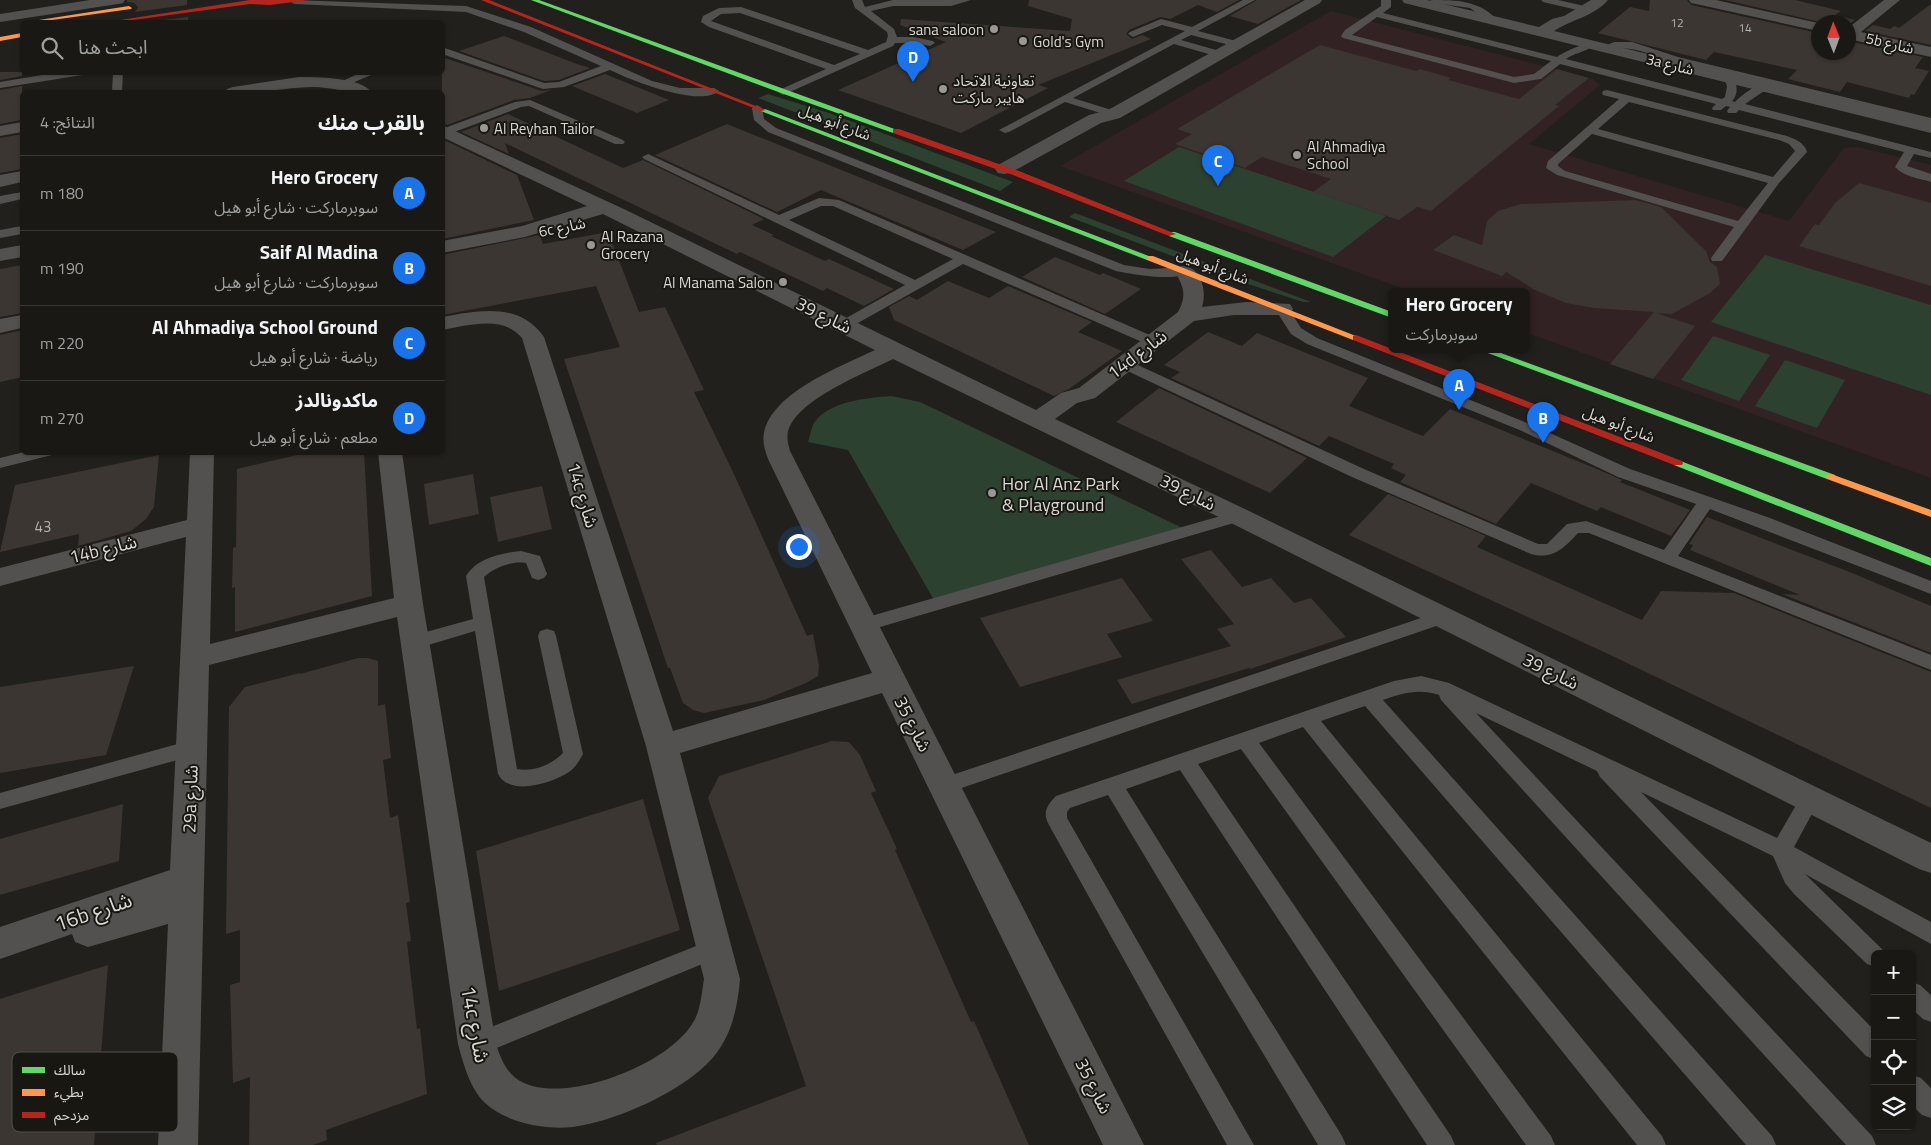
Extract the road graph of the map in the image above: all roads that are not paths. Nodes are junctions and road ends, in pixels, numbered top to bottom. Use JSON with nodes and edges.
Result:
{"nodes":[{"id":1,"x":118,"y":0,"type":"edge"},
{"id":2,"x":183,"y":0,"type":"edge"},
{"id":3,"x":264,"y":0,"type":"edge"},
{"id":4,"x":460,"y":0,"type":"edge"},
{"id":5,"x":484,"y":0,"type":"edge"},
{"id":6,"x":512,"y":0,"type":"edge"},
{"id":7,"x":534,"y":0,"type":"edge"},
{"id":8,"x":563,"y":0,"type":"edge"},
{"id":9,"x":857,"y":0,"type":"edge"},
{"id":10,"x":966,"y":0,"type":"edge"},
{"id":11,"x":1250,"y":0,"type":"edge"},
{"id":12,"x":1316,"y":0,"type":"edge"},
{"id":13,"x":1409,"y":0,"type":"edge"},
{"id":14,"x":1435,"y":0,"type":"edge"},
{"id":15,"x":1546,"y":0,"type":"edge"},
{"id":16,"x":1601,"y":0,"type":"edge"},
{"id":17,"x":1696,"y":0,"type":"edge"},
{"id":18,"x":1893,"y":0,"type":"edge"},
{"id":19,"x":251,"y":1,"type":"edge"},
{"id":20,"x":301,"y":1,"type":"edge"},
{"id":21,"x":1386,"y":4,"type":"edge"},
{"id":22,"x":1586,"y":9,"type":"junction"},
{"id":23,"x":863,"y":10,"type":"junction"},
{"id":24,"x":1376,"y":14,"type":"junction"},
{"id":25,"x":0,"y":18,"type":"edge"},
{"id":26,"x":43,"y":20,"type":"edge"},
{"id":27,"x":123,"y":20,"type":"edge"},
{"id":28,"x":1494,"y":21,"type":"junction"},
{"id":29,"x":20,"y":24,"type":"edge"},
{"id":30,"x":542,"y":24,"type":"junction"},
{"id":31,"x":1811,"y":25,"type":"edge"},
{"id":32,"x":0,"y":27,"type":"edge"},
{"id":33,"x":1856,"y":29,"type":"edge"},
{"id":34,"x":1191,"y":31,"type":"junction"},
{"id":35,"x":1132,"y":34,"type":"dead end"},
{"id":36,"x":1548,"y":34,"type":"junction"},
{"id":37,"x":20,"y":35,"type":"edge"},
{"id":38,"x":1856,"y":36,"type":"edge"},
{"id":39,"x":0,"y":39,"type":"edge"},
{"id":40,"x":640,"y":39,"type":"junction"},
{"id":41,"x":893,"y":40,"type":"junction"},
{"id":42,"x":1172,"y":42,"type":"junction"},
{"id":43,"x":930,"y":44,"type":"dead end"},
{"id":44,"x":1237,"y":44,"type":"junction"},
{"id":45,"x":1585,"y":47,"type":"junction"},
{"id":46,"x":445,"y":51,"type":"edge"},
{"id":47,"x":1931,"y":52,"type":"edge"},
{"id":48,"x":870,"y":54,"type":"junction"},
{"id":49,"x":1219,"y":54,"type":"junction"},
{"id":50,"x":1558,"y":59,"type":"junction"},
{"id":51,"x":611,"y":66,"type":"junction"},
{"id":52,"x":722,"y":69,"type":"junction"},
{"id":53,"x":835,"y":69,"type":"junction"},
{"id":54,"x":47,"y":75,"type":"edge"},
{"id":55,"x":118,"y":75,"type":"edge"},
{"id":56,"x":366,"y":75,"type":"edge"},
{"id":57,"x":23,"y":77,"type":"edge"},
{"id":58,"x":315,"y":77,"type":"edge"},
{"id":59,"x":341,"y":84,"type":"junction"},
{"id":60,"x":0,"y":85,"type":"edge"},
{"id":61,"x":117,"y":90,"type":"edge"},
{"id":62,"x":246,"y":90,"type":"edge"},
{"id":63,"x":358,"y":90,"type":"edge"},
{"id":64,"x":714,"y":91,"type":"junction"},
{"id":65,"x":1729,"y":91,"type":"junction"},
{"id":66,"x":783,"y":92,"type":"junction"},
{"id":67,"x":1607,"y":93,"type":"dead end"},
{"id":68,"x":1764,"y":94,"type":"junction"},
{"id":69,"x":1746,"y":97,"type":"junction"},
{"id":70,"x":1627,"y":98,"type":"junction"},
{"id":71,"x":1065,"y":99,"type":"junction"},
{"id":72,"x":1737,"y":105,"type":"junction"},
{"id":73,"x":757,"y":108,"type":"junction"},
{"id":74,"x":1112,"y":115,"type":"junction"},
{"id":75,"x":1696,"y":115,"type":"junction"},
{"id":76,"x":1931,"y":120,"type":"edge"},
{"id":77,"x":1726,"y":123,"type":"junction"},
{"id":78,"x":20,"y":127,"type":"edge"},
{"id":79,"x":1931,"y":128,"type":"edge"},
{"id":80,"x":1005,"y":130,"type":"dead end"},
{"id":81,"x":1591,"y":130,"type":"junction"},
{"id":82,"x":0,"y":131,"type":"edge"},
{"id":83,"x":445,"y":131,"type":"edge"},
{"id":84,"x":445,"y":131,"type":"edge"},
{"id":85,"x":619,"y":142,"type":"dead end"},
{"id":86,"x":1912,"y":150,"type":"junction"},
{"id":87,"x":1931,"y":155,"type":"edge"},
{"id":88,"x":648,"y":157,"type":"dead end"},
{"id":89,"x":1010,"y":171,"type":"junction"},
{"id":90,"x":20,"y":177,"type":"edge"},
{"id":91,"x":1931,"y":178,"type":"edge"},
{"id":92,"x":0,"y":181,"type":"edge"},
{"id":93,"x":1775,"y":181,"type":"junction"},
{"id":94,"x":20,"y":196,"type":"edge"},
{"id":95,"x":0,"y":200,"type":"edge"},
{"id":96,"x":612,"y":210,"type":"junction"},
{"id":97,"x":778,"y":220,"type":"junction"},
{"id":98,"x":1742,"y":226,"type":"junction"},
{"id":99,"x":20,"y":230,"type":"edge"},
{"id":100,"x":0,"y":234,"type":"edge"},
{"id":101,"x":445,"y":246,"type":"edge"},
{"id":102,"x":20,"y":251,"type":"edge"},
{"id":103,"x":0,"y":255,"type":"edge"},
{"id":104,"x":1717,"y":258,"type":"dead end"},
{"id":105,"x":962,"y":259,"type":"junction"},
{"id":106,"x":1184,"y":271,"type":"junction"},
{"id":107,"x":915,"y":285,"type":"junction"},
{"id":108,"x":1282,"y":309,"type":"junction"},
{"id":109,"x":1388,"y":315,"type":"edge"},
{"id":110,"x":1187,"y":316,"type":"junction"},
{"id":111,"x":20,"y":322,"type":"edge"},
{"id":112,"x":445,"y":324,"type":"edge"},
{"id":113,"x":844,"y":325,"type":"junction"},
{"id":114,"x":0,"y":326,"type":"edge"},
{"id":115,"x":1154,"y":342,"type":"junction"},
{"id":116,"x":893,"y":350,"type":"junction"},
{"id":117,"x":1388,"y":350,"type":"edge"},
{"id":118,"x":1395,"y":353,"type":"edge"},
{"id":119,"x":1493,"y":353,"type":"edge"},
{"id":120,"x":1124,"y":364,"type":"junction"},
{"id":121,"x":1045,"y":424,"type":"junction"},
{"id":122,"x":32,"y":455,"type":"edge"},
{"id":123,"x":202,"y":455,"type":"edge"},
{"id":124,"x":390,"y":455,"type":"edge"},
{"id":125,"x":0,"y":462,"type":"edge"},
{"id":126,"x":1706,"y":502,"type":"junction"},
{"id":127,"x":1931,"y":514,"type":"edge"},
{"id":128,"x":1238,"y":516,"type":"junction"},
{"id":129,"x":199,"y":532,"type":"junction"},
{"id":130,"x":1668,"y":558,"type":"junction"},
{"id":131,"x":1931,"y":562,"type":"edge"},
{"id":132,"x":538,"y":574,"type":"dead end"},
{"id":133,"x":4,"y":576,"type":"edge"},
{"id":134,"x":1931,"y":588,"type":"edge"},
{"id":135,"x":409,"y":604,"type":"junction"},
{"id":136,"x":1442,"y":617,"type":"junction"},
{"id":137,"x":482,"y":623,"type":"junction"},
{"id":138,"x":863,"y":626,"type":"junction"},
{"id":139,"x":547,"y":636,"type":"dead end"},
{"id":140,"x":415,"y":642,"type":"junction"},
{"id":141,"x":195,"y":658,"type":"junction"},
{"id":142,"x":1931,"y":663,"type":"edge"},
{"id":143,"x":890,"y":679,"type":"junction"},
{"id":144,"x":1442,"y":688,"type":"junction"},
{"id":145,"x":1370,"y":698,"type":"junction"},
{"id":146,"x":1308,"y":719,"type":"junction"},
{"id":147,"x":1246,"y":740,"type":"junction"},
{"id":148,"x":662,"y":746,"type":"junction"},
{"id":149,"x":192,"y":748,"type":"junction"},
{"id":150,"x":1185,"y":761,"type":"junction"},
{"id":151,"x":1598,"y":762,"type":"junction"},
{"id":152,"x":1113,"y":785,"type":"junction"},
{"id":153,"x":944,"y":786,"type":"junction"},
{"id":154,"x":1810,"y":799,"type":"junction"},
{"id":155,"x":0,"y":800,"type":"edge"},
{"id":156,"x":1781,"y":850,"type":"junction"},
{"id":157,"x":1931,"y":859,"type":"edge"},
{"id":158,"x":187,"y":891,"type":"junction"},
{"id":159,"x":1931,"y":934,"type":"edge"},
{"id":160,"x":0,"y":943,"type":"edge"},
{"id":161,"x":714,"y":949,"type":"junction"},
{"id":162,"x":1871,"y":953,"type":"edge"},
{"id":163,"x":0,"y":955,"type":"edge"},
{"id":164,"x":1914,"y":995,"type":"edge"},
{"id":165,"x":1931,"y":1011,"type":"edge"},
{"id":166,"x":477,"y":1044,"type":"junction"},
{"id":167,"x":1871,"y":1044,"type":"edge"},
{"id":168,"x":1916,"y":1091,"type":"edge"},
{"id":169,"x":1931,"y":1106,"type":"edge"},
{"id":170,"x":178,"y":1145,"type":"edge"},
{"id":171,"x":1124,"y":1145,"type":"edge"},
{"id":172,"x":1241,"y":1145,"type":"edge"},
{"id":173,"x":1333,"y":1145,"type":"edge"},
{"id":174,"x":1442,"y":1145,"type":"edge"},
{"id":175,"x":1542,"y":1145,"type":"edge"},
{"id":176,"x":1653,"y":1145,"type":"edge"},
{"id":177,"x":1763,"y":1145,"type":"edge"},
{"id":178,"x":1863,"y":1145,"type":"edge"}],
"edges":[{"from":1,"to":25,"type":"street"},
{"from":2,"to":26,"type":"main road"},
{"from":3,"to":19,"type":"main road"},
{"from":4,"to":30,"type":"main road"},
{"from":5,"to":30,"type":"main road","name":"شارع أبو هيل"},
{"from":6,"to":52,"type":"main road"},
{"from":7,"to":40,"type":"main road","name":"شارع أبو هيل"},
{"from":8,"to":40,"type":"main road"},
{"from":9,"to":23,"type":"lane"},
{"from":10,"to":23,"type":"lane"},
{"from":11,"to":34,"type":"lane"},
{"from":12,"to":44,"type":"street"},
{"from":13,"to":28,"type":"street","name":"3a شارع"},
{"from":14,"to":28,"type":"lane"},
{"from":15,"to":22,"type":"lane"},
{"from":16,"to":22,"type":"street"},
{"from":17,"to":31,"type":"street"},
{"from":18,"to":33,"type":"street"},
{"from":19,"to":20,"type":"main road"},
{"from":19,"to":27,"type":"main road"},
{"from":20,"to":51,"type":"lane"},
{"from":21,"to":24,"type":"lane"},
{"from":21,"to":45,"type":"lane"},
{"from":22,"to":36,"type":"street"},
{"from":23,"to":41,"type":"lane"},
{"from":24,"to":50,"type":"lane"},
{"from":24,"to":50,"type":"lane"},
{"from":28,"to":36,"type":"street","name":"3a شارع"},
{"from":29,"to":32,"type":"main road"},
{"from":30,"to":64,"type":"main road","name":"شارع أبو هيل"},
{"from":34,"to":35,"type":"lane"},
{"from":34,"to":42,"type":"lane"},
{"from":34,"to":44,"type":"lane"},
{"from":36,"to":45,"type":"street","name":"3a شارع"},
{"from":37,"to":39,"type":"main road"},
{"from":38,"to":47,"type":"street","name":"5b شارع"},
{"from":40,"to":52,"type":"main road","name":"شارع أبو هيل"},
{"from":41,"to":43,"type":"lane"},
{"from":41,"to":48,"type":"lane"},
{"from":42,"to":49,"type":"lane"},
{"from":42,"to":71,"type":"lane"},
{"from":44,"to":49,"type":"street"},
{"from":45,"to":50,"type":"lane"},
{"from":45,"to":65,"type":"street","name":"3a شارع"},
{"from":45,"to":65,"type":"lane"},
{"from":45,"to":76,"type":"lane"},
{"from":46,"to":51,"type":"lane"},
{"from":48,"to":53,"type":"lane"},
{"from":48,"to":53,"type":"lane"},
{"from":49,"to":74,"type":"street"},
{"from":50,"to":65,"type":"lane"},
{"from":51,"to":64,"type":"lane"},
{"from":52,"to":66,"type":"main road","name":"شارع أبو هيل"},
{"from":53,"to":66,"type":"lane"},
{"from":54,"to":57,"type":"lane"},
{"from":55,"to":61,"type":"lane"},
{"from":56,"to":59,"type":"lane"},
{"from":57,"to":60,"type":"lane"},
{"from":58,"to":59,"type":"street"},
{"from":58,"to":62,"type":"street"},
{"from":59,"to":63,"type":"street"},
{"from":64,"to":73,"type":"main road","name":"شارع أبو هيل"},
{"from":65,"to":68,"type":"street","name":"3a شارع"},
{"from":65,"to":69,"type":"lane"},
{"from":65,"to":72,"type":"lane"},
{"from":65,"to":75,"type":"lane"},
{"from":66,"to":89,"type":"main road","name":"شارع أبو هيل"},
{"from":67,"to":70,"type":"lane"},
{"from":68,"to":69,"type":"lane"},
{"from":68,"to":79,"type":"street","name":"3a شارع"},
{"from":69,"to":72,"type":"lane"},
{"from":70,"to":75,"type":"lane"},
{"from":70,"to":81,"type":"lane"},
{"from":71,"to":74,"type":"lane"},
{"from":71,"to":80,"type":"lane"},
{"from":72,"to":77,"type":"lane"},
{"from":72,"to":86,"type":"lane"},
{"from":73,"to":106,"type":"main road","name":"شارع أبو هيل"},
{"from":73,"to":106,"type":"lane"},
{"from":74,"to":89,"type":"street"},
{"from":75,"to":77,"type":"lane"},
{"from":77,"to":93,"type":"lane"},
{"from":78,"to":82,"type":"street"},
{"from":81,"to":93,"type":"lane"},
{"from":81,"to":98,"type":"lane"},
{"from":83,"to":85,"type":"lane"},
{"from":84,"to":96,"type":"street","name":"شارع 39"},
{"from":86,"to":87,"type":"lane"},
{"from":86,"to":91,"type":"lane"},
{"from":88,"to":97,"type":"lane"},
{"from":89,"to":109,"type":"main road","name":"شارع أبو هيل"},
{"from":90,"to":92,"type":"street"},
{"from":93,"to":98,"type":"lane"},
{"from":94,"to":95,"type":"lane"},
{"from":96,"to":101,"type":"street","name":"6c شارع"},
{"from":96,"to":113,"type":"street","name":"شارع 39"},
{"from":97,"to":105,"type":"lane"},
{"from":97,"to":107,"type":"lane"},
{"from":98,"to":104,"type":"lane"},
{"from":99,"to":100,"type":"lane"},
{"from":102,"to":103,"type":"street"},
{"from":105,"to":107,"type":"lane"},
{"from":105,"to":115,"type":"lane"},
{"from":106,"to":108,"type":"main road","name":"شارع أبو هيل"},
{"from":106,"to":110,"type":"street"},
{"from":107,"to":113,"type":"lane"},
{"from":108,"to":110,"type":"street","name":"14d شارع"},
{"from":108,"to":117,"type":"main road","name":"شارع أبو هيل"},
{"from":108,"to":126,"type":"lane"},
{"from":110,"to":115,"type":"street","name":"14d شارع"},
{"from":111,"to":114,"type":"street"},
{"from":112,"to":148,"type":"street","name":"14c شارع"},
{"from":113,"to":116,"type":"street","name":"شارع 39"},
{"from":115,"to":120,"type":"street","name":"14d شارع"},
{"from":116,"to":121,"type":"street","name":"شارع 39"},
{"from":116,"to":138,"type":"street","name":"شارع 35"},
{"from":118,"to":131,"type":"main road","name":"شارع أبو هيل"},
{"from":119,"to":127,"type":"main road","name":"شارع أبو هيل"},
{"from":120,"to":121,"type":"street","name":"14d شارع"},
{"from":120,"to":130,"type":"lane"},
{"from":121,"to":128,"type":"street","name":"شارع 39"},
{"from":122,"to":125,"type":"lane"},
{"from":123,"to":129,"type":"street","name":"29a شارع"},
{"from":124,"to":135,"type":"street","name":"14c شارع"},
{"from":126,"to":130,"type":"lane"},
{"from":126,"to":134,"type":"lane"},
{"from":128,"to":136,"type":"street","name":"شارع 39"},
{"from":128,"to":138,"type":"lane"},
{"from":129,"to":133,"type":"street","name":"14b شارع"},
{"from":129,"to":141,"type":"street","name":"29a شارع"},
{"from":130,"to":142,"type":"lane"},
{"from":132,"to":137,"type":"lane"},
{"from":135,"to":140,"type":"street","name":"14c شارع"},
{"from":135,"to":141,"type":"street"},
{"from":136,"to":153,"type":"lane"},
{"from":136,"to":154,"type":"street","name":"شارع 39"},
{"from":137,"to":139,"type":"lane"},
{"from":137,"to":140,"type":"lane"},
{"from":138,"to":143,"type":"street","name":"شارع 35"},
{"from":140,"to":166,"type":"street","name":"14c شارع"},
{"from":141,"to":149,"type":"street","name":"29a شارع"},
{"from":143,"to":148,"type":"street"},
{"from":143,"to":153,"type":"street","name":"شارع 35"},
{"from":144,"to":145,"type":"lane"},
{"from":144,"to":151,"type":"lane"},
{"from":144,"to":178,"type":"lane"},
{"from":145,"to":146,"type":"lane"},
{"from":145,"to":177,"type":"lane"},
{"from":146,"to":147,"type":"lane"},
{"from":146,"to":176,"type":"lane"},
{"from":147,"to":150,"type":"lane"},
{"from":147,"to":175,"type":"lane"},
{"from":148,"to":161,"type":"street","name":"14c شارع"},
{"from":149,"to":155,"type":"lane"},
{"from":149,"to":158,"type":"street","name":"29a شارع"},
{"from":150,"to":152,"type":"lane"},
{"from":150,"to":174,"type":"lane"},
{"from":151,"to":156,"type":"lane"},
{"from":151,"to":167,"type":"lane"},
{"from":152,"to":172,"type":"lane"},
{"from":152,"to":173,"type":"lane"},
{"from":153,"to":171,"type":"street","name":"شارع 35"},
{"from":154,"to":156,"type":"lane"},
{"from":154,"to":157,"type":"street","name":"شارع 39"},
{"from":156,"to":159,"type":"lane"},
{"from":156,"to":162,"type":"lane"},
{"from":158,"to":160,"type":"street","name":"16b شارع"},
{"from":158,"to":163,"type":"street","name":"16b شارع"},
{"from":158,"to":170,"type":"street","name":"29a شارع"},
{"from":161,"to":166,"type":"lane"},
{"from":161,"to":166,"type":"street","name":"14c شارع"},
{"from":164,"to":165,"type":"lane"},
{"from":168,"to":169,"type":"lane"}]}
